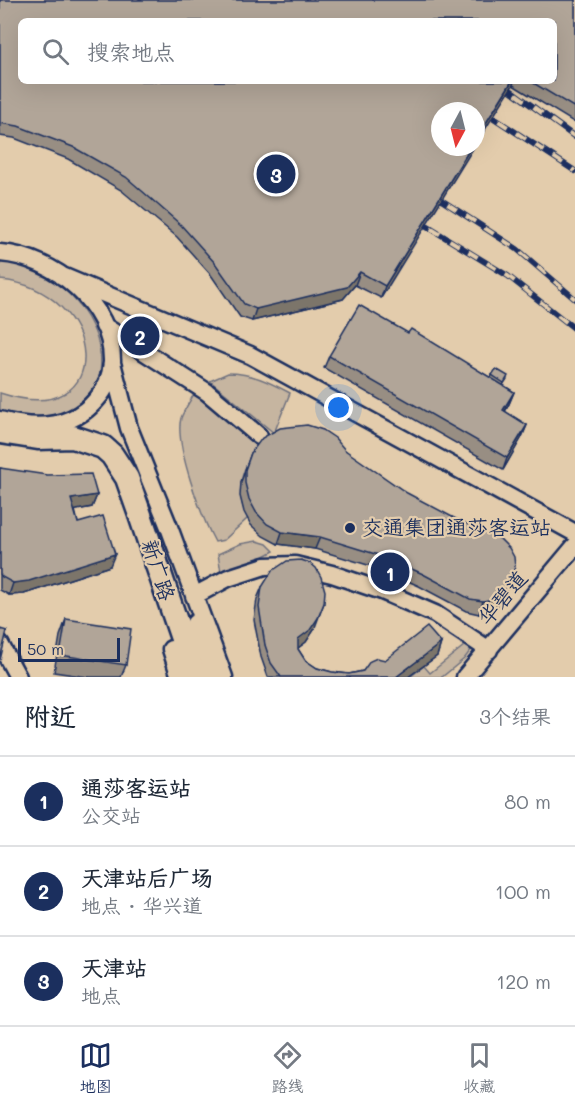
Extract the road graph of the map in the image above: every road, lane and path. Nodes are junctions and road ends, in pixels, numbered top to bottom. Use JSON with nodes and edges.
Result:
{"nodes":[{"id":1,"x":0,"y":253,"type":"edge"},
{"id":2,"x":62,"y":276,"type":"junction"},
{"id":3,"x":104,"y":326,"type":"junction"},
{"id":4,"x":112,"y":363,"type":"junction"},
{"id":5,"x":0,"y":420,"type":"edge"},
{"id":6,"x":0,"y":432,"type":"edge"},
{"id":7,"x":259,"y":436,"type":"dead end"},
{"id":8,"x":0,"y":445,"type":"edge"},
{"id":9,"x":575,"y":533,"type":"edge"},
{"id":10,"x":575,"y":546,"type":"edge"},
{"id":11,"x":194,"y":596,"type":"junction"},
{"id":12,"x":177,"y":627,"type":"junction"},
{"id":13,"x":0,"y":644,"type":"edge"},
{"id":14,"x":171,"y":649,"type":"dead end"},
{"id":15,"x":489,"y":650,"type":"junction"},
{"id":16,"x":18,"y":677,"type":"edge"},
{"id":17,"x":180,"y":677,"type":"edge"},
{"id":18,"x":195,"y":677,"type":"edge"},
{"id":19,"x":210,"y":677,"type":"edge"},
{"id":20,"x":224,"y":677,"type":"edge"},
{"id":21,"x":465,"y":677,"type":"edge"}],
"edges":[{"from":1,"to":2,"type":"street"},
{"from":2,"to":3,"type":"street"},
{"from":2,"to":9,"type":"street"},
{"from":3,"to":4,"type":"street"},
{"from":3,"to":7,"type":"street"},
{"from":4,"to":5,"type":"street"},
{"from":4,"to":11,"type":"street"},
{"from":6,"to":12,"type":"main road","name":"新广路"},
{"from":8,"to":12,"type":"main road"},
{"from":10,"to":15,"type":"street","name":"华碧道"},
{"from":11,"to":15,"type":"street"},
{"from":11,"to":19,"type":"street"},
{"from":11,"to":20,"type":"street"},
{"from":12,"to":18,"type":"main road","name":"新广路"},
{"from":13,"to":16,"type":"street"},
{"from":14,"to":17,"type":"street"},
{"from":15,"to":21,"type":"street","name":"华碧道"}]}
